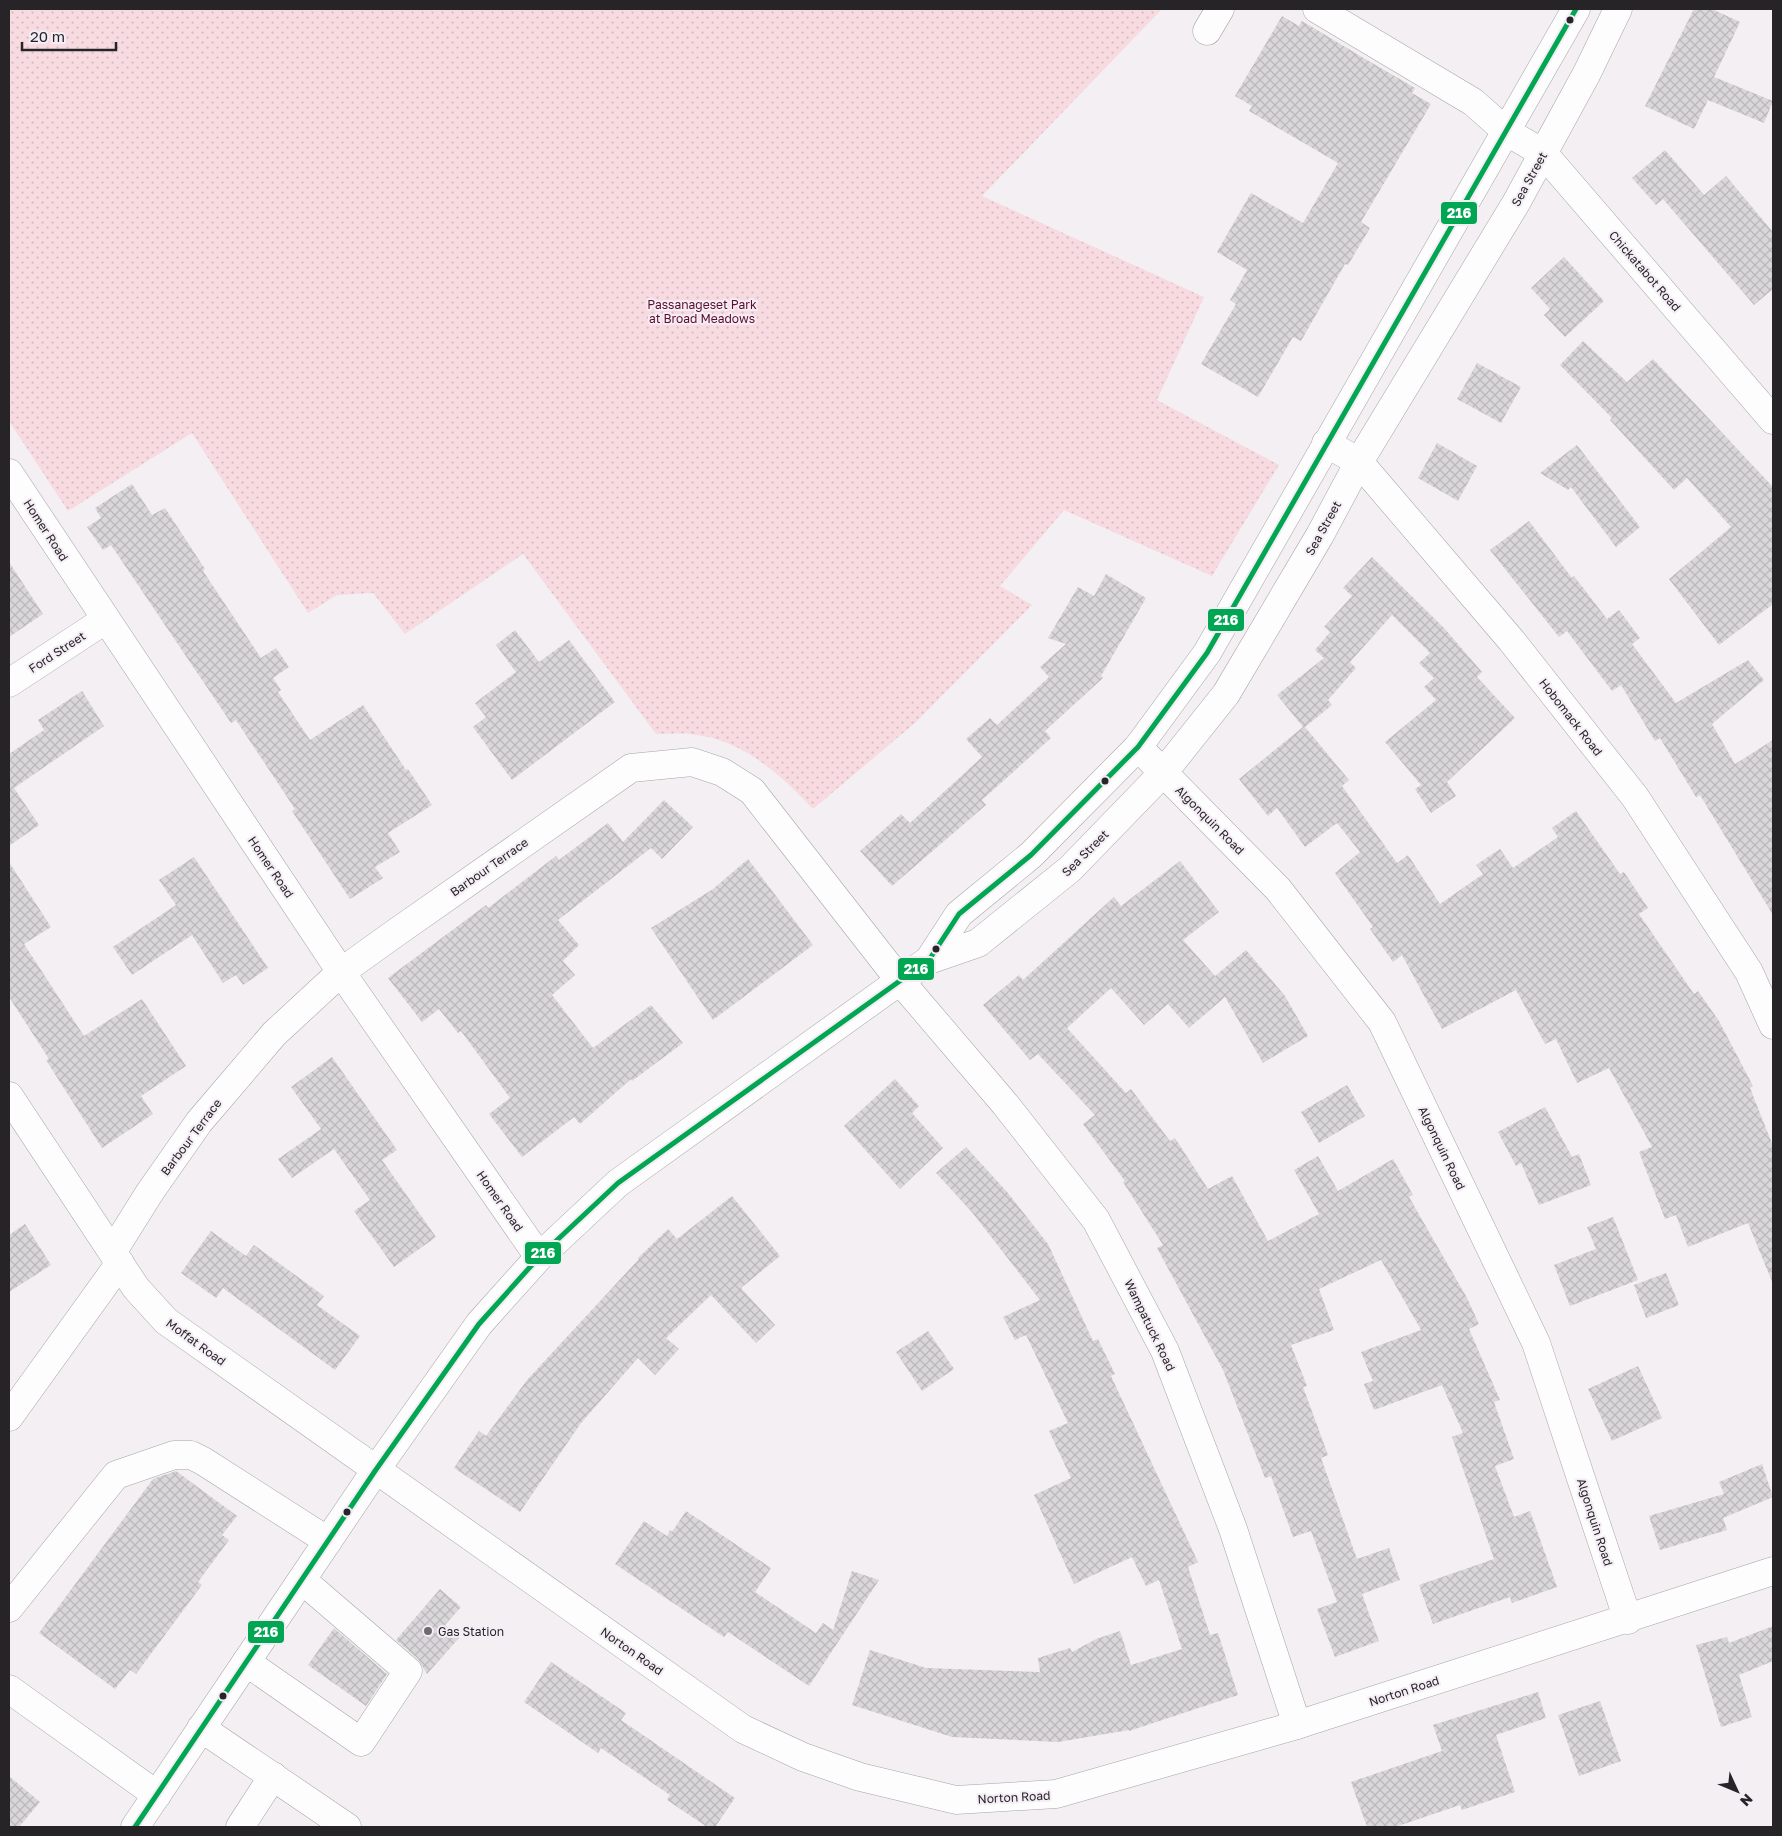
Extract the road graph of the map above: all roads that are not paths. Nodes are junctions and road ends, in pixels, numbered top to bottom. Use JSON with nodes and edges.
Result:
{"nodes":[{"id":1,"x":1317,"y":9,"type":"edge"},
{"id":2,"x":1576,"y":9,"type":"edge"},
{"id":3,"x":1618,"y":9,"type":"edge"},
{"id":4,"x":1507,"y":132,"type":"junction"},
{"id":5,"x":1543,"y":153,"type":"junction"},
{"id":6,"x":1773,"y":420,"type":"edge"},
{"id":7,"x":1326,"y":443,"type":"junction"},
{"id":8,"x":1359,"y":462,"type":"junction"},
{"id":9,"x":9,"y":473,"type":"edge"},
{"id":10,"x":106,"y":620,"type":"junction"},
{"id":11,"x":9,"y":683,"type":"edge"},
{"id":12,"x":1138,"y":747,"type":"junction"},
{"id":13,"x":1163,"y":773,"type":"junction"},
{"id":14,"x":929,"y":960,"type":"junction"},
{"id":15,"x":341,"y":972,"type":"junction"},
{"id":16,"x":901,"y":982,"type":"junction"},
{"id":17,"x":1773,"y":1025,"type":"edge"},
{"id":18,"x":9,"y":1096,"type":"edge"},
{"id":19,"x":117,"y":1257,"type":"junction"},
{"id":20,"x":538,"y":1257,"type":"junction"},
{"id":21,"x":9,"y":1417,"type":"edge"},
{"id":22,"x":375,"y":1471,"type":"junction"},
{"id":23,"x":328,"y":1541,"type":"junction"},
{"id":24,"x":1773,"y":1571,"type":"edge"},
{"id":25,"x":302,"y":1580,"type":"junction"},
{"id":26,"x":9,"y":1608,"type":"edge"},
{"id":27,"x":1628,"y":1620,"type":"junction"},
{"id":28,"x":246,"y":1662,"type":"junction"},
{"id":29,"x":9,"y":1689,"type":"edge"},
{"id":30,"x":1297,"y":1725,"type":"junction"},
{"id":31,"x":201,"y":1728,"type":"junction"},
{"id":32,"x":273,"y":1776,"type":"junction"},
{"id":33,"x":157,"y":1795,"type":"junction"},
{"id":34,"x":135,"y":1827,"type":"edge"},
{"id":35,"x":240,"y":1827,"type":"edge"},
{"id":36,"x":348,"y":1827,"type":"edge"}],
"edges":[{"from":1,"to":4,"type":"street","name":"Chickatabot Road"},
{"from":2,"to":4,"type":"street","name":"Sea Street"},
{"from":3,"to":5,"type":"street","name":"Sea Street"},
{"from":4,"to":5,"type":"street","name":"Chickatabot Road"},
{"from":4,"to":7,"type":"street","name":"Sea Street"},
{"from":5,"to":6,"type":"street","name":"Chickatabot Road"},
{"from":5,"to":8,"type":"street","name":"Sea Street"},
{"from":7,"to":8,"type":"street","name":"Hobomack Road"},
{"from":7,"to":12,"type":"street","name":"Sea Street"},
{"from":8,"to":13,"type":"street","name":"Sea Street"},
{"from":8,"to":17,"type":"street","name":"Hobomack Road"},
{"from":9,"to":10,"type":"street","name":"Homer Road"},
{"from":10,"to":11,"type":"street","name":"Ford Street"},
{"from":10,"to":15,"type":"street","name":"Homer Road"},
{"from":12,"to":13,"type":"street","name":"Algonquin Road"},
{"from":12,"to":14,"type":"street","name":"Sea Street"},
{"from":13,"to":14,"type":"street","name":"Sea Street"},
{"from":13,"to":27,"type":"street","name":"Algonquin Road"},
{"from":14,"to":16,"type":"street","name":"Sea Street"},
{"from":15,"to":16,"type":"street","name":"Barbour Terrace"},
{"from":15,"to":19,"type":"street","name":"Barbour Terrace"},
{"from":15,"to":20,"type":"street","name":"Homer Road"},
{"from":16,"to":20,"type":"street","name":"Sea Street"},
{"from":16,"to":30,"type":"street","name":"Wampatuck Road"},
{"from":18,"to":19,"type":"street","name":"Moffat Road"},
{"from":19,"to":21,"type":"street","name":"Barbour Terrace"},
{"from":19,"to":22,"type":"street","name":"Moffat Road"},
{"from":20,"to":22,"type":"street","name":"Sea Street"},
{"from":22,"to":23,"type":"street","name":"Sea Street"},
{"from":22,"to":30,"type":"street","name":"Norton Road"},
{"from":23,"to":25,"type":"street","name":"Sea Street"},
{"from":23,"to":26,"type":"street"},
{"from":24,"to":27,"type":"street","name":"Norton Road"},
{"from":25,"to":28,"type":"street","name":"Sea Street"},
{"from":25,"to":28,"type":"street"},
{"from":27,"to":30,"type":"street","name":"Norton Road"},
{"from":28,"to":31,"type":"street","name":"Sea Street"},
{"from":29,"to":33,"type":"street"},
{"from":31,"to":32,"type":"street"},
{"from":31,"to":33,"type":"street","name":"Sea Street"},
{"from":32,"to":35,"type":"street"},
{"from":32,"to":36,"type":"street"},
{"from":33,"to":34,"type":"street","name":"Sea Street"}]}
